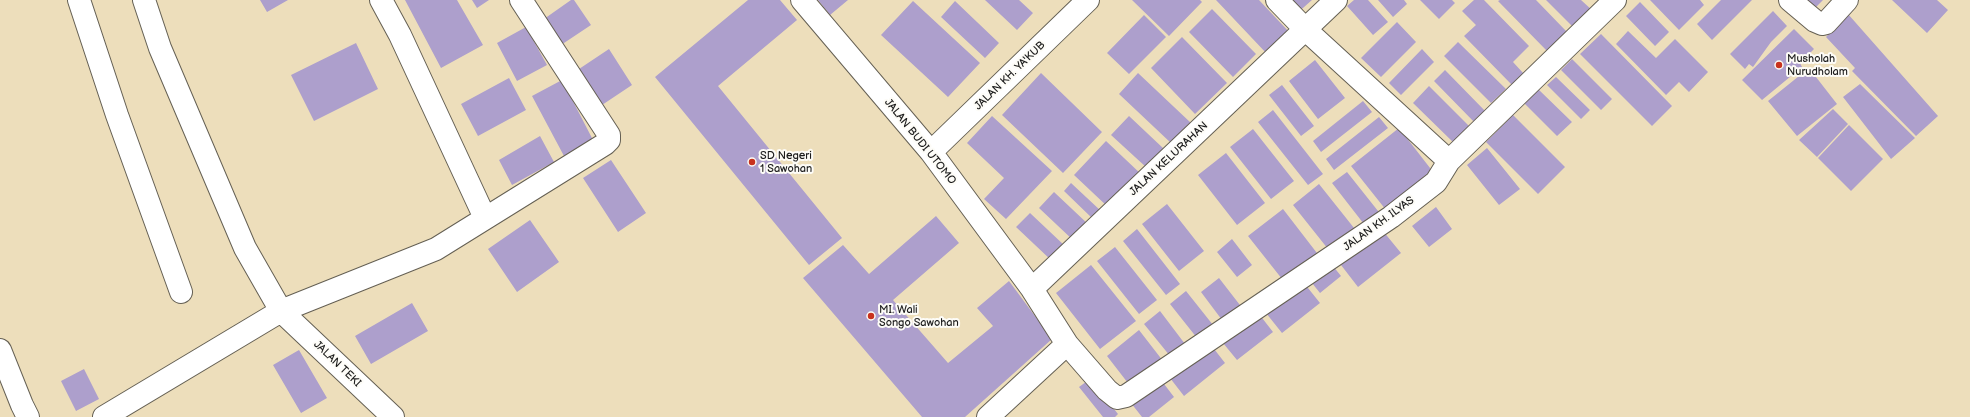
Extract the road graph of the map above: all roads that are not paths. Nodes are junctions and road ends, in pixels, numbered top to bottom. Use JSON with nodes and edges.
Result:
{"nodes":[{"id":1,"x":79,"y":0,"type":"edge"},
{"id":2,"x":144,"y":0,"type":"edge"},
{"id":3,"x":381,"y":0,"type":"edge"},
{"id":4,"x":521,"y":0,"type":"edge"},
{"id":5,"x":802,"y":0,"type":"edge"},
{"id":6,"x":1088,"y":0,"type":"edge"},
{"id":7,"x":1277,"y":0,"type":"edge"},
{"id":8,"x":1336,"y":0,"type":"edge"},
{"id":9,"x":1615,"y":0,"type":"edge"},
{"id":10,"x":1790,"y":0,"type":"edge"},
{"id":11,"x":1847,"y":0,"type":"edge"},
{"id":12,"x":1306,"y":30,"type":"junction"},
{"id":13,"x":931,"y":152,"type":"junction"},
{"id":14,"x":1449,"y":161,"type":"junction"},
{"id":15,"x":485,"y":218,"type":"junction"},
{"id":16,"x":1032,"y":289,"type":"junction"},
{"id":17,"x":180,"y":292,"type":"dead end"},
{"id":18,"x":282,"y":311,"type":"junction"},
{"id":19,"x":1067,"y":344,"type":"junction"},
{"id":20,"x":0,"y":350,"type":"edge"},
{"id":21,"x":1107,"y":390,"type":"joint"},
{"id":22,"x":28,"y":417,"type":"edge"},
{"id":23,"x":104,"y":417,"type":"edge"},
{"id":24,"x":393,"y":417,"type":"edge"},
{"id":25,"x":988,"y":417,"type":"edge"}],
"edges":[{"from":1,"to":17,"type":"street"},
{"from":2,"to":18,"type":"street","name":"JALAN TEKI"},
{"from":3,"to":15,"type":"street"},
{"from":4,"to":15,"type":"street"},
{"from":5,"to":13,"type":"street","name":"JALAN BUDI UTOMO"},
{"from":6,"to":13,"type":"street","name":"JALAN KH. YA'KUB"},
{"from":7,"to":12,"type":"street"},
{"from":8,"to":12,"type":"street","name":"JALAN KELURAHAN"},
{"from":9,"to":14,"type":"street","name":"JALAN KH. ILYAS"},
{"from":10,"to":11,"type":"street"},
{"from":12,"to":14,"type":"street"},
{"from":12,"to":16,"type":"street","name":"JALAN KELURAHAN"},
{"from":13,"to":16,"type":"street","name":"JALAN BUDI UTOMO"},
{"from":14,"to":21,"type":"street","name":"JALAN KH. ILYAS"},
{"from":15,"to":18,"type":"street"},
{"from":16,"to":19,"type":"street","name":"JALAN BUDI UTOMO"},
{"from":18,"to":23,"type":"street"},
{"from":18,"to":24,"type":"street","name":"JALAN TEKI"},
{"from":19,"to":21,"type":"street","name":"JALAN BUDI UTOMO"},
{"from":19,"to":25,"type":"street"},
{"from":20,"to":22,"type":"street"}]}
